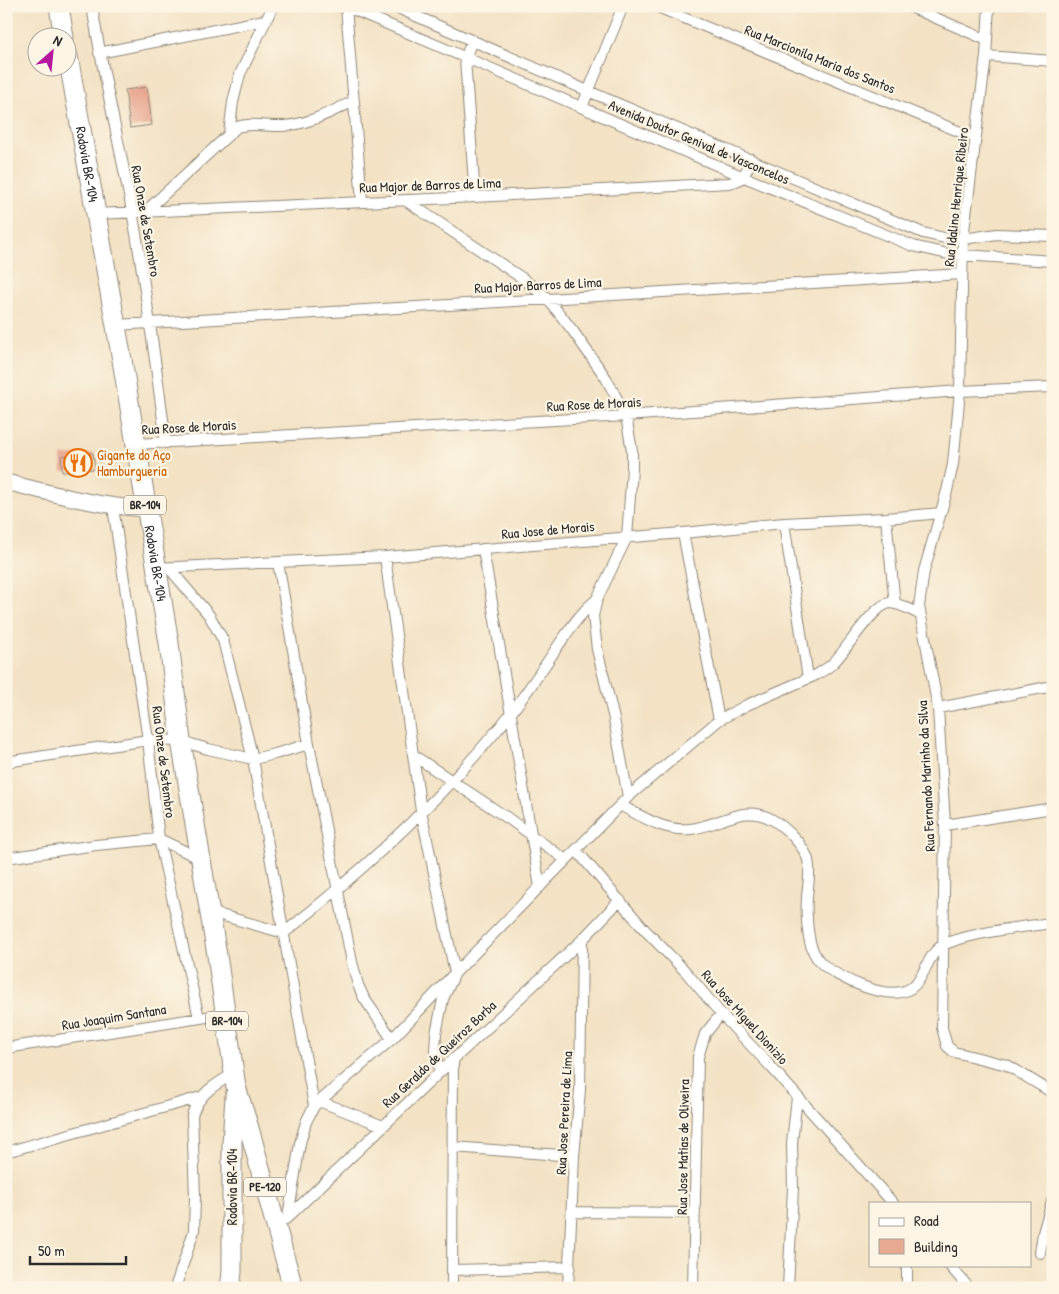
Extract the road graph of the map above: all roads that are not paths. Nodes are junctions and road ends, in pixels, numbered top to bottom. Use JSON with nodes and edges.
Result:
{"nodes":[{"id":1,"x":58,"y":6,"type":"edge"},
{"id":2,"x":92,"y":6,"type":"edge"},
{"id":3,"x":273,"y":6,"type":"edge"},
{"id":4,"x":393,"y":6,"type":"edge"},
{"id":5,"x":623,"y":6,"type":"edge"},
{"id":6,"x":655,"y":6,"type":"edge"},
{"id":7,"x":908,"y":6,"type":"edge"},
{"id":8,"x":989,"y":6,"type":"edge"},
{"id":9,"x":346,"y":7,"type":"edge"},
{"id":10,"x":266,"y":20,"type":"junction"},
{"id":11,"x":62,"y":28,"type":"edge"},
{"id":12,"x":472,"y":40,"type":"junction"},
{"id":13,"x":987,"y":40,"type":"junction"},
{"id":14,"x":99,"y":53,"type":"junction"},
{"id":15,"x":986,"y":56,"type":"junction"},
{"id":16,"x":465,"y":59,"type":"junction"},
{"id":17,"x":1053,"y":61,"type":"edge"},
{"id":18,"x":72,"y":78,"type":"edge"},
{"id":19,"x":588,"y":91,"type":"junction"},
{"id":20,"x":354,"y":101,"type":"junction"},
{"id":21,"x":582,"y":107,"type":"junction"},
{"id":22,"x":229,"y":134,"type":"junction"},
{"id":23,"x":975,"y":138,"type":"junction"},
{"id":24,"x":751,"y":159,"type":"junction"},
{"id":25,"x":744,"y":178,"type":"junction"},
{"id":26,"x":475,"y":197,"type":"junction"},
{"id":27,"x":404,"y":200,"type":"junction"},
{"id":28,"x":362,"y":201,"type":"junction"},
{"id":29,"x":146,"y":211,"type":"junction"},
{"id":30,"x":132,"y":212,"type":"junction"},
{"id":31,"x":96,"y":214,"type":"junction"},
{"id":32,"x":1053,"y":236,"type":"edge"},
{"id":33,"x":963,"y":238,"type":"junction"},
{"id":34,"x":963,"y":254,"type":"junction"},
{"id":35,"x":1053,"y":261,"type":"edge"},
{"id":36,"x":962,"y":274,"type":"junction"},
{"id":37,"x":546,"y":298,"type":"junction"},
{"id":38,"x":150,"y":322,"type":"junction"},
{"id":39,"x":116,"y":326,"type":"junction"},
{"id":40,"x":1053,"y":387,"type":"edge"},
{"id":41,"x":960,"y":391,"type":"junction"},
{"id":42,"x":626,"y":416,"type":"junction"},
{"id":43,"x":166,"y":443,"type":"junction"},
{"id":44,"x":136,"y":444,"type":"junction"},
{"id":45,"x":6,"y":482,"type":"edge"},
{"id":46,"x":112,"y":507,"type":"junction"},
{"id":47,"x":146,"y":509,"type":"junction"},
{"id":48,"x":941,"y":513,"type":"junction"},
{"id":49,"x":886,"y":518,"type":"junction"},
{"id":50,"x":784,"y":523,"type":"junction"},
{"id":51,"x":682,"y":533,"type":"junction"},
{"id":52,"x":627,"y":537,"type":"junction"},
{"id":53,"x":483,"y":549,"type":"junction"},
{"id":54,"x":385,"y":556,"type":"junction"},
{"id":55,"x":278,"y":562,"type":"junction"},
{"id":56,"x":163,"y":568,"type":"junction"},
{"id":57,"x":597,"y":599,"type":"junction"},
{"id":58,"x":895,"y":604,"type":"junction"},
{"id":59,"x":919,"y":614,"type":"junction"},
{"id":60,"x":808,"y":678,"type":"junction"},
{"id":61,"x":1053,"y":686,"type":"edge"},
{"id":62,"x":938,"y":708,"type":"junction"},
{"id":63,"x":510,"y":714,"type":"junction"},
{"id":64,"x":720,"y":720,"type":"junction"},
{"id":65,"x":148,"y":740,"type":"junction"},
{"id":66,"x":181,"y":741,"type":"junction"},
{"id":67,"x":309,"y":744,"type":"junction"},
{"id":68,"x":413,"y":755,"type":"junction"},
{"id":69,"x":252,"y":758,"type":"junction"},
{"id":70,"x":6,"y":762,"type":"edge"},
{"id":71,"x":452,"y":782,"type":"junction"},
{"id":72,"x":624,"y":801,"type":"junction"},
{"id":73,"x":1053,"y":808,"type":"edge"},
{"id":74,"x":421,"y":811,"type":"junction"},
{"id":75,"x":945,"y":825,"type":"junction"},
{"id":76,"x":531,"y":835,"type":"junction"},
{"id":77,"x":159,"y":838,"type":"junction"},
{"id":78,"x":576,"y":850,"type":"junction"},
{"id":79,"x":6,"y":858,"type":"edge"},
{"id":80,"x":201,"y":859,"type":"junction"},
{"id":81,"x":566,"y":860,"type":"junction"},
{"id":82,"x":540,"y":887,"type":"junction"},
{"id":83,"x":339,"y":889,"type":"junction"},
{"id":84,"x":620,"y":900,"type":"junction"},
{"id":85,"x":210,"y":912,"type":"junction"},
{"id":86,"x":1053,"y":923,"type":"edge"},
{"id":87,"x":284,"y":933,"type":"junction"},
{"id":88,"x":582,"y":940,"type":"junction"},
{"id":89,"x":944,"y":945,"type":"junction"},
{"id":90,"x":455,"y":973,"type":"junction"},
{"id":91,"x":226,"y":1014,"type":"junction"},
{"id":92,"x":721,"y":1014,"type":"junction"},
{"id":93,"x":199,"y":1018,"type":"junction"},
{"id":94,"x":392,"y":1039,"type":"junction"},
{"id":95,"x":6,"y":1048,"type":"edge"},
{"id":96,"x":454,"y":1059,"type":"junction"},
{"id":97,"x":441,"y":1071,"type":"junction"},
{"id":98,"x":236,"y":1080,"type":"junction"},
{"id":99,"x":1053,"y":1093,"type":"edge"},
{"id":100,"x":201,"y":1097,"type":"junction"},
{"id":101,"x":797,"y":1097,"type":"junction"},
{"id":102,"x":316,"y":1103,"type":"junction"},
{"id":103,"x":383,"y":1126,"type":"junction"},
{"id":104,"x":453,"y":1147,"type":"junction"},
{"id":105,"x":6,"y":1152,"type":"edge"},
{"id":106,"x":574,"y":1156,"type":"junction"},
{"id":107,"x":1053,"y":1198,"type":"edge"},
{"id":108,"x":892,"y":1202,"type":"edge"},
{"id":109,"x":572,"y":1212,"type":"junction"},
{"id":110,"x":695,"y":1214,"type":"junction"},
{"id":111,"x":282,"y":1222,"type":"junction"},
{"id":112,"x":1040,"y":1253,"type":"dead end"},
{"id":113,"x":908,"y":1266,"type":"edge"},
{"id":114,"x":950,"y":1266,"type":"edge"},
{"id":115,"x":570,"y":1267,"type":"junction"},
{"id":116,"x":453,"y":1270,"type":"junction"},
{"id":117,"x":175,"y":1288,"type":"edge"},
{"id":118,"x":230,"y":1288,"type":"edge"},
{"id":119,"x":292,"y":1288,"type":"edge"},
{"id":120,"x":452,"y":1288,"type":"edge"},
{"id":121,"x":568,"y":1288,"type":"edge"},
{"id":122,"x":692,"y":1288,"type":"edge"},
{"id":123,"x":788,"y":1288,"type":"edge"},
{"id":124,"x":907,"y":1288,"type":"edge"},
{"id":125,"x":969,"y":1288,"type":"edge"}],
"edges":[{"from":1,"to":11,"type":"highway"},
{"from":2,"to":14,"type":"street","name":"Rua Onze de Setembro"},
{"from":3,"to":10,"type":"street"},
{"from":4,"to":12,"type":"street","name":"Avenida Doutor Genival de Vasconcelos"},
{"from":5,"to":19,"type":"street"},
{"from":6,"to":23,"type":"street","name":"Rua Marcionila Maria dos Santos"},
{"from":7,"to":13,"type":"street"},
{"from":8,"to":13,"type":"street","name":"Rua Idalino Henrique Ribeiro"},
{"from":9,"to":16,"type":"street","name":"Avenida Doutor Genival de Vasconcelos"},
{"from":9,"to":20,"type":"street"},
{"from":10,"to":14,"type":"street"},
{"from":10,"to":22,"type":"street"},
{"from":12,"to":16,"type":"street"},
{"from":12,"to":19,"type":"street","name":"Avenida Doutor Genival de Vasconcelos"},
{"from":13,"to":15,"type":"street","name":"Rua Idalino Henrique Ribeiro"},
{"from":14,"to":30,"type":"street","name":"Rua Onze de Setembro"},
{"from":15,"to":17,"type":"street"},
{"from":15,"to":23,"type":"street","name":"Rua Idalino Henrique Ribeiro"},
{"from":16,"to":21,"type":"street","name":"Avenida Doutor Genival de Vasconcelos"},
{"from":16,"to":26,"type":"street"},
{"from":18,"to":31,"type":"highway","name":"Rodovia BR-104","number":"BR-104"},
{"from":19,"to":21,"type":"street"},
{"from":19,"to":24,"type":"street","name":"Avenida Doutor Genival de Vasconcelos"},
{"from":20,"to":22,"type":"street"},
{"from":20,"to":28,"type":"street"},
{"from":21,"to":25,"type":"street","name":"Avenida Doutor Genival de Vasconcelos"},
{"from":22,"to":29,"type":"street"},
{"from":23,"to":33,"type":"street","name":"Rua Idalino Henrique Ribeiro"},
{"from":24,"to":25,"type":"street"},
{"from":24,"to":33,"type":"street","name":"Avenida Doutor Genival de Vasconcelos"},
{"from":25,"to":26,"type":"street","name":"Rua Major de Barros de Lima"},
{"from":25,"to":34,"type":"street","name":"Avenida Doutor Genival de Vasconcelos"},
{"from":26,"to":27,"type":"street","name":"Rua Major de Barros de Lima"},
{"from":27,"to":28,"type":"street","name":"Rua Major de Barros de Lima"},
{"from":27,"to":37,"type":"street"},
{"from":28,"to":29,"type":"street","name":"Rua Major de Barros de Lima"},
{"from":29,"to":30,"type":"street","name":"Rua Major de Barros de Lima"},
{"from":30,"to":31,"type":"street","name":"Rua Major de Barros de Lima"},
{"from":30,"to":38,"type":"street","name":"Rua Onze de Setembro"},
{"from":31,"to":39,"type":"highway","name":"Rodovia BR-104","number":"BR-104"},
{"from":32,"to":33,"type":"street","name":"Avenida Doutor Genival de Vasconcelos"},
{"from":33,"to":34,"type":"street","name":"Rua Idalino Henrique Ribeiro"},
{"from":34,"to":35,"type":"street","name":"Avenida Doutor Genival de Vasconcelos"},
{"from":34,"to":36,"type":"street","name":"Rua Idalino Henrique Ribeiro"},
{"from":36,"to":37,"type":"street","name":"Rua Major Barros de Lima"},
{"from":36,"to":41,"type":"street","name":"Rua Idalino Henrique Ribeiro"},
{"from":37,"to":38,"type":"street","name":"Rua Major Barros de Lima"},
{"from":37,"to":42,"type":"street"},
{"from":38,"to":39,"type":"street","name":"Rua Major Barros de Lima"},
{"from":38,"to":43,"type":"street","name":"Rua Onze de Setembro"},
{"from":39,"to":44,"type":"highway","name":"Rodovia BR-104","number":"BR-104"},
{"from":40,"to":41,"type":"street","name":"Rua Rose de Morais"},
{"from":41,"to":42,"type":"street","name":"Rua Rose de Morais"},
{"from":41,"to":48,"type":"street","name":"Rua Fernando Marinho da Silva"},
{"from":42,"to":43,"type":"street","name":"Rua Rose de Morais"},
{"from":42,"to":52,"type":"street"},
{"from":43,"to":44,"type":"street","name":"Rua Rose de Morais"},
{"from":44,"to":47,"type":"highway","name":"Rodovia BR-104","number":"BR-104"},
{"from":45,"to":46,"type":"street"},
{"from":46,"to":47,"type":"street"},
{"from":46,"to":65,"type":"street","name":"Rua Onze de Setembro"},
{"from":47,"to":56,"type":"highway","name":"Rodovia BR-104","number":"BR-104"},
{"from":48,"to":49,"type":"street","name":"Rua Jose de Morais"},
{"from":48,"to":59,"type":"street","name":"Rua Fernando Marinho da Silva"},
{"from":49,"to":50,"type":"street","name":"Rua Jose de Morais"},
{"from":49,"to":58,"type":"street"},
{"from":50,"to":51,"type":"street","name":"Rua Jose de Morais"},
{"from":50,"to":60,"type":"street"},
{"from":51,"to":52,"type":"street","name":"Rua Jose de Morais"},
{"from":51,"to":64,"type":"street"},
{"from":52,"to":53,"type":"street","name":"Rua Jose de Morais"},
{"from":52,"to":57,"type":"street"},
{"from":53,"to":54,"type":"street","name":"Rua Jose de Morais"},
{"from":53,"to":63,"type":"street"},
{"from":54,"to":55,"type":"street","name":"Rua Jose de Morais"},
{"from":54,"to":68,"type":"street"},
{"from":55,"to":56,"type":"street","name":"Rua Jose de Morais"},
{"from":55,"to":67,"type":"street"},
{"from":56,"to":66,"type":"highway","name":"Rodovia BR-104","number":"BR-104"},
{"from":56,"to":69,"type":"street"},
{"from":57,"to":63,"type":"street"},
{"from":57,"to":72,"type":"street"},
{"from":58,"to":59,"type":"street"},
{"from":58,"to":60,"type":"street"},
{"from":59,"to":62,"type":"street","name":"Rua Fernando Marinho da Silva"},
{"from":60,"to":64,"type":"street"},
{"from":61,"to":62,"type":"street"},
{"from":62,"to":75,"type":"street","name":"Rua Fernando Marinho da Silva"},
{"from":63,"to":71,"type":"street"},
{"from":63,"to":76,"type":"street"},
{"from":64,"to":72,"type":"street"},
{"from":65,"to":66,"type":"street"},
{"from":65,"to":70,"type":"street"},
{"from":65,"to":77,"type":"street","name":"Rua Onze de Setembro"},
{"from":66,"to":69,"type":"street"},
{"from":66,"to":80,"type":"highway","name":"Rodovia BR-104","number":"BR-104"},
{"from":67,"to":69,"type":"street"},
{"from":67,"to":83,"type":"street"},
{"from":68,"to":71,"type":"street"},
{"from":68,"to":74,"type":"street"},
{"from":69,"to":87,"type":"street"},
{"from":71,"to":74,"type":"street"},
{"from":71,"to":76,"type":"street"},
{"from":72,"to":78,"type":"street"},
{"from":72,"to":89,"type":"street"},
{"from":73,"to":75,"type":"street"},
{"from":74,"to":83,"type":"street"},
{"from":74,"to":90,"type":"street"},
{"from":75,"to":89,"type":"street","name":"Rua Fernando Marinho da Silva"},
{"from":76,"to":81,"type":"street"},
{"from":76,"to":82,"type":"street"},
{"from":77,"to":79,"type":"street"},
{"from":77,"to":80,"type":"street"},
{"from":77,"to":93,"type":"street","name":"Rua Onze de Setembro"},
{"from":78,"to":81,"type":"street"},
{"from":78,"to":84,"type":"street","name":"Rua Jose Miguel Dionizio"},
{"from":80,"to":85,"type":"highway","name":"Rodovia BR-104","number":"BR-104"},
{"from":81,"to":82,"type":"street"},
{"from":82,"to":90,"type":"street"},
{"from":83,"to":87,"type":"street"},
{"from":83,"to":94,"type":"street"},
{"from":84,"to":88,"type":"street","name":"Rua Geraldo de Queiroz Borba"},
{"from":84,"to":92,"type":"street","name":"Rua Jose Miguel Dionizio"},
{"from":85,"to":87,"type":"street"},
{"from":85,"to":91,"type":"highway","name":"Rodovia BR-104","number":"BR-104"},
{"from":86,"to":89,"type":"street"},
{"from":87,"to":102,"type":"street"},
{"from":88,"to":96,"type":"street","name":"Rua Geraldo de Queiroz Borba"},
{"from":88,"to":106,"type":"street","name":"Rua Jose Pereira de Lima"},
{"from":89,"to":99,"type":"street","name":"Rua Fernando Marinho da Silva"},
{"from":90,"to":94,"type":"street"},
{"from":90,"to":97,"type":"street"},
{"from":91,"to":93,"type":"street","name":"Rua Joaquim Santana"},
{"from":91,"to":98,"type":"highway","number":"BR-104"},
{"from":92,"to":101,"type":"street","name":"Rua Jose Miguel Dionizio"},
{"from":92,"to":110,"type":"street","name":"Rua Jose Matias de Oliveira"},
{"from":93,"to":95,"type":"street","name":"Rua Joaquim Santana"},
{"from":94,"to":102,"type":"street"},
{"from":96,"to":97,"type":"street","name":"Rua Geraldo de Queiroz Borba"},
{"from":96,"to":104,"type":"street"},
{"from":97,"to":103,"type":"street","name":"Rua Geraldo de Queiroz Borba"},
{"from":98,"to":100,"type":"street"},
{"from":98,"to":111,"type":"highway","number":"PE-120"},
{"from":98,"to":118,"type":"highway","name":"Rodovia BR-104","number":"BR-104"},
{"from":100,"to":105,"type":"street"},
{"from":100,"to":117,"type":"street"},
{"from":101,"to":108,"type":"street","name":"Rua Jose Miguel Dionizio"},
{"from":101,"to":123,"type":"street"},
{"from":102,"to":103,"type":"street"},
{"from":102,"to":111,"type":"street"},
{"from":103,"to":111,"type":"street","name":"Rua Geraldo de Queiroz Borba"},
{"from":104,"to":106,"type":"street"},
{"from":104,"to":116,"type":"street"},
{"from":106,"to":109,"type":"street","name":"Rua Jose Pereira de Lima"},
{"from":107,"to":112,"type":"street"},
{"from":109,"to":110,"type":"street"},
{"from":109,"to":115,"type":"street","name":"Rua Jose Pereira de Lima"},
{"from":110,"to":122,"type":"street","name":"Rua Jose Matias de Oliveira"},
{"from":111,"to":119,"type":"highway","number":"PE-120"},
{"from":113,"to":124,"type":"street"},
{"from":114,"to":125,"type":"street"},
{"from":115,"to":116,"type":"street"},
{"from":115,"to":121,"type":"street","name":"Rua Jose Pereira de Lima"},
{"from":116,"to":120,"type":"street"}]}
